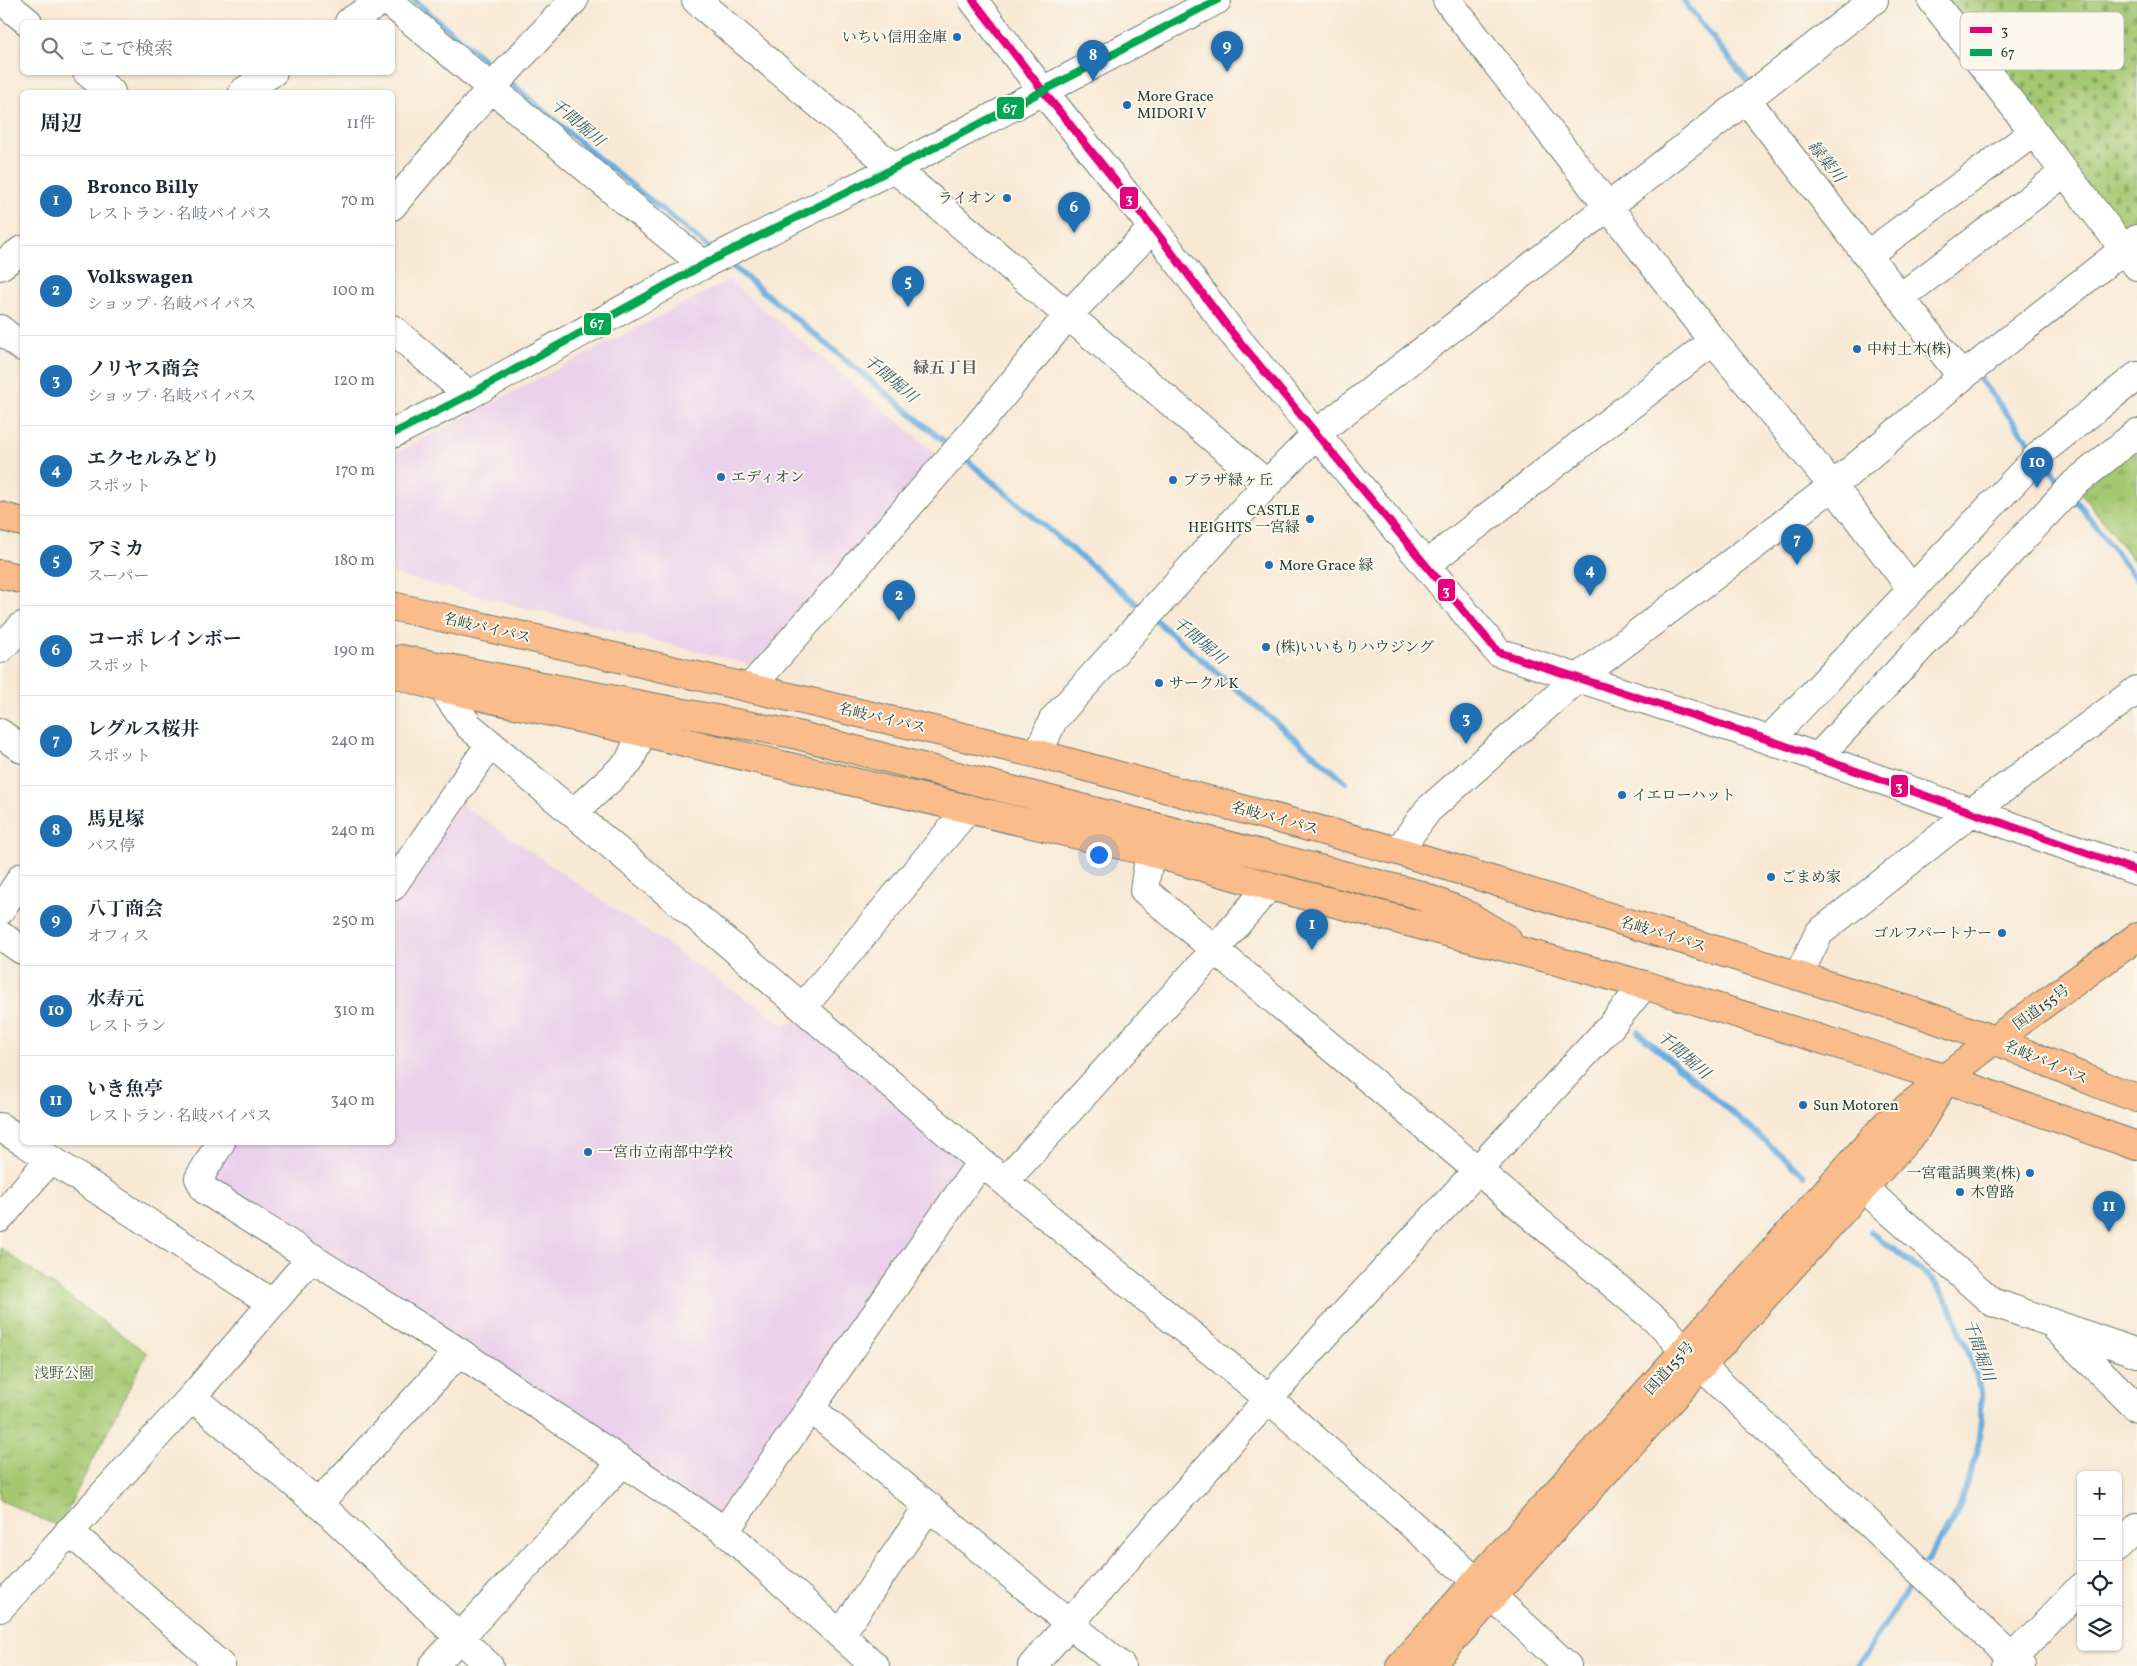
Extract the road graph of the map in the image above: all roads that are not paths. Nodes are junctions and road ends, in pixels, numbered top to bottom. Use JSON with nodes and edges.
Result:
{"nodes":[{"id":1,"x":1,"y":0,"type":"edge"},
{"id":2,"x":383,"y":0,"type":"edge"},
{"id":3,"x":387,"y":0,"type":"edge"},
{"id":4,"x":574,"y":0,"type":"edge"},
{"id":5,"x":696,"y":0,"type":"edge"},
{"id":6,"x":973,"y":0,"type":"edge"},
{"id":7,"x":1217,"y":0,"type":"edge"},
{"id":8,"x":1446,"y":0,"type":"edge"},
{"id":9,"x":1874,"y":0,"type":"edge"},
{"id":10,"x":1932,"y":0,"type":"edge"},
{"id":11,"x":26,"y":20,"type":"edge"},
{"id":12,"x":352,"y":20,"type":"edge"},
{"id":13,"x":1960,"y":36,"type":"edge"},
{"id":14,"x":1986,"y":70,"type":"edge"},
{"id":15,"x":91,"y":75,"type":"edge"},
{"id":16,"x":268,"y":75,"type":"edge"},
{"id":17,"x":500,"y":79,"type":"junction"},
{"id":18,"x":109,"y":90,"type":"edge"},
{"id":19,"x":246,"y":90,"type":"edge"},
{"id":20,"x":1043,"y":92,"type":"junction"},
{"id":21,"x":1746,"y":99,"type":"junction"},
{"id":22,"x":2034,"y":132,"type":"junction"},
{"id":23,"x":893,"y":169,"type":"junction"},
{"id":24,"x":2065,"y":172,"type":"junction"},
{"id":25,"x":395,"y":202,"type":"edge"},
{"id":26,"x":1610,"y":207,"type":"junction"},
{"id":27,"x":1153,"y":228,"type":"junction"},
{"id":28,"x":20,"y":251,"type":"edge"},
{"id":29,"x":2133,"y":252,"type":"edge"},
{"id":30,"x":1867,"y":254,"type":"junction"},
{"id":31,"x":715,"y":259,"type":"junction"},
{"id":32,"x":0,"y":266,"type":"edge"},
{"id":33,"x":1901,"y":297,"type":"junction"},
{"id":34,"x":1068,"y":316,"type":"junction"},
{"id":35,"x":0,"y":329,"type":"edge"},
{"id":36,"x":395,"y":331,"type":"edge"},
{"id":37,"x":1713,"y":341,"type":"junction"},
{"id":38,"x":20,"y":345,"type":"edge"},
{"id":39,"x":2137,"y":376,"type":"edge"},
{"id":40,"x":1962,"y":377,"type":"junction"},
{"id":41,"x":469,"y":395,"type":"junction"},
{"id":42,"x":395,"y":432,"type":"edge"},
{"id":43,"x":1317,"y":433,"type":"junction"},
{"id":44,"x":2137,"y":433,"type":"edge"},
{"id":45,"x":1266,"y":484,"type":"junction"},
{"id":46,"x":1833,"y":486,"type":"junction"},
{"id":47,"x":0,"y":516,"type":"edge"},
{"id":48,"x":20,"y":521,"type":"edge"},
{"id":49,"x":1427,"y":564,"type":"junction"},
{"id":50,"x":0,"y":568,"type":"edge"},
{"id":51,"x":20,"y":573,"type":"edge"},
{"id":52,"x":0,"y":574,"type":"edge"},
{"id":53,"x":20,"y":579,"type":"edge"},
{"id":54,"x":1911,"y":588,"type":"junction"},
{"id":55,"x":395,"y":607,"type":"edge"},
{"id":56,"x":20,"y":628,"type":"edge"},
{"id":57,"x":0,"y":649,"type":"edge"},
{"id":58,"x":395,"y":658,"type":"edge"},
{"id":59,"x":395,"y":674,"type":"edge"},
{"id":60,"x":1577,"y":679,"type":"junction"},
{"id":61,"x":442,"y":688,"type":"junction"},
{"id":62,"x":750,"y":688,"type":"junction"},
{"id":63,"x":2137,"y":690,"type":"edge"},
{"id":64,"x":642,"y":732,"type":"junction"},
{"id":65,"x":0,"y":733,"type":"edge"},
{"id":66,"x":1769,"y":740,"type":"junction"},
{"id":67,"x":490,"y":744,"type":"junction"},
{"id":68,"x":20,"y":748,"type":"edge"},
{"id":69,"x":1038,"y":754,"type":"junction"},
{"id":70,"x":1818,"y":757,"type":"junction"},
{"id":71,"x":968,"y":809,"type":"junction"},
{"id":72,"x":1973,"y":812,"type":"junction"},
{"id":73,"x":573,"y":813,"type":"junction"},
{"id":74,"x":1398,"y":851,"type":"junction"},
{"id":75,"x":1150,"y":852,"type":"junction"},
{"id":76,"x":2137,"y":871,"type":"edge"},
{"id":77,"x":20,"y":880,"type":"edge"},
{"id":78,"x":395,"y":883,"type":"edge"},
{"id":79,"x":1269,"y":886,"type":"junction"},
{"id":80,"x":0,"y":911,"type":"edge"},
{"id":81,"x":0,"y":935,"type":"edge"},
{"id":82,"x":2137,"y":937,"type":"edge"},
{"id":83,"x":20,"y":949,"type":"edge"},
{"id":84,"x":1215,"y":950,"type":"junction"},
{"id":85,"x":1535,"y":955,"type":"junction"},
{"id":86,"x":1798,"y":976,"type":"junction"},
{"id":87,"x":1644,"y":985,"type":"junction"},
{"id":88,"x":803,"y":1008,"type":"junction"},
{"id":89,"x":1994,"y":1040,"type":"junction"},
{"id":90,"x":1946,"y":1079,"type":"junction"},
{"id":91,"x":2137,"y":1085,"type":"edge"},
{"id":92,"x":2104,"y":1086,"type":"junction"},
{"id":93,"x":2137,"y":1098,"type":"edge"},
{"id":94,"x":0,"y":1127,"type":"edge"},
{"id":95,"x":20,"y":1140,"type":"edge"},
{"id":96,"x":28,"y":1145,"type":"edge"},
{"id":97,"x":219,"y":1145,"type":"edge"},
{"id":98,"x":2137,"y":1146,"type":"edge"},
{"id":99,"x":50,"y":1159,"type":"junction"},
{"id":100,"x":981,"y":1162,"type":"junction"},
{"id":101,"x":1477,"y":1170,"type":"junction"},
{"id":102,"x":1005,"y":1181,"type":"junction"},
{"id":103,"x":1864,"y":1188,"type":"junction"},
{"id":104,"x":0,"y":1218,"type":"edge"},
{"id":105,"x":312,"y":1257,"type":"junction"},
{"id":106,"x":272,"y":1303,"type":"junction"},
{"id":107,"x":2051,"y":1323,"type":"junction"},
{"id":108,"x":459,"y":1352,"type":"junction"},
{"id":109,"x":2137,"y":1353,"type":"edge"},
{"id":110,"x":1693,"y":1358,"type":"junction"},
{"id":111,"x":192,"y":1396,"type":"junction"},
{"id":112,"x":1269,"y":1399,"type":"junction"},
{"id":113,"x":810,"y":1408,"type":"junction"},
{"id":114,"x":2137,"y":1408,"type":"edge"},
{"id":115,"x":622,"y":1463,"type":"junction"},
{"id":116,"x":318,"y":1504,"type":"junction"},
{"id":117,"x":929,"y":1506,"type":"junction"},
{"id":118,"x":2137,"y":1528,"type":"edge"},
{"id":119,"x":69,"y":1531,"type":"junction"},
{"id":120,"x":725,"y":1531,"type":"junction"},
{"id":121,"x":2122,"y":1543,"type":"edge"},
{"id":122,"x":1484,"y":1588,"type":"junction"},
{"id":123,"x":2077,"y":1592,"type":"edge"},
{"id":124,"x":0,"y":1608,"type":"edge"},
{"id":125,"x":1070,"y":1622,"type":"junction"},
{"id":126,"x":840,"y":1635,"type":"junction"},
{"id":127,"x":458,"y":1638,"type":"junction"},
{"id":128,"x":2014,"y":1663,"type":"edge"},
{"id":129,"x":222,"y":1666,"type":"edge"},
{"id":130,"x":433,"y":1666,"type":"edge"},
{"id":131,"x":489,"y":1666,"type":"edge"},
{"id":132,"x":875,"y":1666,"type":"edge"},
{"id":133,"x":1032,"y":1666,"type":"edge"},
{"id":134,"x":1121,"y":1666,"type":"edge"},
{"id":135,"x":1400,"y":1666,"type":"edge"},
{"id":136,"x":1429,"y":1666,"type":"edge"},
{"id":137,"x":1567,"y":1666,"type":"edge"}],
"edges":[{"from":1,"to":11,"type":"street"},
{"from":2,"to":12,"type":"street"},
{"from":3,"to":17,"type":"street"},
{"from":4,"to":17,"type":"street"},
{"from":5,"to":23,"type":"street"},
{"from":6,"to":20,"type":"street"},
{"from":7,"to":20,"type":"street"},
{"from":8,"to":26,"type":"street"},
{"from":9,"to":21,"type":"street"},
{"from":10,"to":13,"type":"street"},
{"from":14,"to":22,"type":"street"},
{"from":15,"to":18,"type":"street"},
{"from":16,"to":19,"type":"street"},
{"from":17,"to":25,"type":"street"},
{"from":17,"to":31,"type":"street"},
{"from":20,"to":23,"type":"street"},
{"from":20,"to":27,"type":"street"},
{"from":21,"to":26,"type":"street"},
{"from":21,"to":30,"type":"street"},
{"from":22,"to":24,"type":"street"},
{"from":22,"to":30,"type":"street"},
{"from":23,"to":31,"type":"street"},
{"from":23,"to":34,"type":"street"},
{"from":24,"to":29,"type":"street"},
{"from":24,"to":33,"type":"street"},
{"from":26,"to":37,"type":"street"},
{"from":26,"to":43,"type":"street"},
{"from":27,"to":34,"type":"street"},
{"from":27,"to":43,"type":"street"},
{"from":28,"to":32,"type":"street"},
{"from":29,"to":40,"type":"street"},
{"from":30,"to":33,"type":"street"},
{"from":31,"to":41,"type":"street"},
{"from":33,"to":40,"type":"street"},
{"from":34,"to":45,"type":"street"},
{"from":34,"to":62,"type":"street"},
{"from":35,"to":38,"type":"street"},
{"from":36,"to":41,"type":"street"},
{"from":37,"to":46,"type":"street"},
{"from":37,"to":49,"type":"street"},
{"from":39,"to":54,"type":"street"},
{"from":40,"to":46,"type":"street"},
{"from":41,"to":42,"type":"street"},
{"from":43,"to":45,"type":"street"},
{"from":43,"to":49,"type":"street"},
{"from":44,"to":70,"type":"street"},
{"from":45,"to":69,"type":"street"},
{"from":46,"to":54,"type":"street"},
{"from":46,"to":60,"type":"street"},
{"from":47,"to":48,"type":"highway"},
{"from":49,"to":60,"type":"street"},
{"from":50,"to":51,"type":"highway"},
{"from":52,"to":53,"type":"highway"},
{"from":54,"to":66,"type":"street"},
{"from":55,"to":62,"type":"highway","name":"名岐バイパス"},
{"from":56,"to":57,"type":"street"},
{"from":58,"to":85,"type":"highway"},
{"from":59,"to":61,"type":"highway"},
{"from":60,"to":66,"type":"street"},
{"from":60,"to":74,"type":"street"},
{"from":61,"to":64,"type":"highway"},
{"from":61,"to":67,"type":"street"},
{"from":62,"to":69,"type":"highway","name":"名岐バイパス"},
{"from":63,"to":72,"type":"street"},
{"from":64,"to":71,"type":"highway"},
{"from":64,"to":73,"type":"street"},
{"from":65,"to":68,"type":"street"},
{"from":66,"to":70,"type":"street"},
{"from":67,"to":73,"type":"street"},
{"from":67,"to":78,"type":"street"},
{"from":69,"to":74,"type":"highway","name":"名岐バイパス"},
{"from":70,"to":72,"type":"street"},
{"from":71,"to":75,"type":"highway"},
{"from":71,"to":88,"type":"street"},
{"from":72,"to":76,"type":"street"},
{"from":72,"to":86,"type":"street"},
{"from":73,"to":88,"type":"street"},
{"from":74,"to":86,"type":"highway","name":"名岐バイパス"},
{"from":75,"to":79,"type":"highway"},
{"from":75,"to":84,"type":"street"},
{"from":77,"to":80,"type":"street"},
{"from":79,"to":84,"type":"street"},
{"from":79,"to":85,"type":"highway"},
{"from":81,"to":83,"type":"street"},
{"from":82,"to":89,"type":"highway","name":"国道155号"},
{"from":84,"to":101,"type":"street"},
{"from":84,"to":102,"type":"street"},
{"from":85,"to":87,"type":"highway"},
{"from":86,"to":89,"type":"highway","name":"名岐バイパス"},
{"from":87,"to":90,"type":"highway"},
{"from":87,"to":101,"type":"street"},
{"from":88,"to":100,"type":"street"},
{"from":89,"to":90,"type":"highway","name":"国道155号"},
{"from":89,"to":92,"type":"highway","name":"名岐バイパス"},
{"from":90,"to":98,"type":"highway"},
{"from":90,"to":103,"type":"highway","name":"国道155号"},
{"from":90,"to":110,"type":"highway","name":"国道155号"},
{"from":91,"to":92,"type":"highway"},
{"from":92,"to":93,"type":"highway","name":"名岐バイパス"},
{"from":94,"to":95,"type":"street"},
{"from":96,"to":99,"type":"street"},
{"from":97,"to":105,"type":"street"},
{"from":99,"to":104,"type":"street"},
{"from":99,"to":106,"type":"street"},
{"from":100,"to":102,"type":"street"},
{"from":100,"to":113,"type":"street"},
{"from":101,"to":110,"type":"street"},
{"from":101,"to":112,"type":"street"},
{"from":102,"to":112,"type":"street"},
{"from":103,"to":107,"type":"street"},
{"from":103,"to":110,"type":"highway","name":"国道155号"},
{"from":105,"to":106,"type":"street"},
{"from":105,"to":108,"type":"street"},
{"from":106,"to":111,"type":"street"},
{"from":107,"to":109,"type":"street"},
{"from":107,"to":114,"type":"street"},
{"from":108,"to":115,"type":"street"},
{"from":108,"to":116,"type":"street"},
{"from":110,"to":122,"type":"highway","name":"国道155号"},
{"from":110,"to":128,"type":"street"},
{"from":111,"to":116,"type":"street"},
{"from":111,"to":119,"type":"street"},
{"from":112,"to":122,"type":"street"},
{"from":112,"to":125,"type":"street"},
{"from":113,"to":117,"type":"street"},
{"from":113,"to":120,"type":"street"},
{"from":115,"to":120,"type":"street"},
{"from":115,"to":127,"type":"street"},
{"from":116,"to":127,"type":"street"},
{"from":117,"to":125,"type":"street"},
{"from":117,"to":126,"type":"street"},
{"from":118,"to":121,"type":"street"},
{"from":119,"to":124,"type":"street"},
{"from":119,"to":129,"type":"street"},
{"from":120,"to":126,"type":"street"},
{"from":122,"to":135,"type":"highway","name":"国道155号"},
{"from":122,"to":136,"type":"highway","name":"国道155号"},
{"from":122,"to":137,"type":"street"},
{"from":123,"to":128,"type":"street"},
{"from":125,"to":133,"type":"street"},
{"from":125,"to":134,"type":"street"},
{"from":126,"to":132,"type":"street"},
{"from":127,"to":130,"type":"street"},
{"from":127,"to":131,"type":"street"}]}
